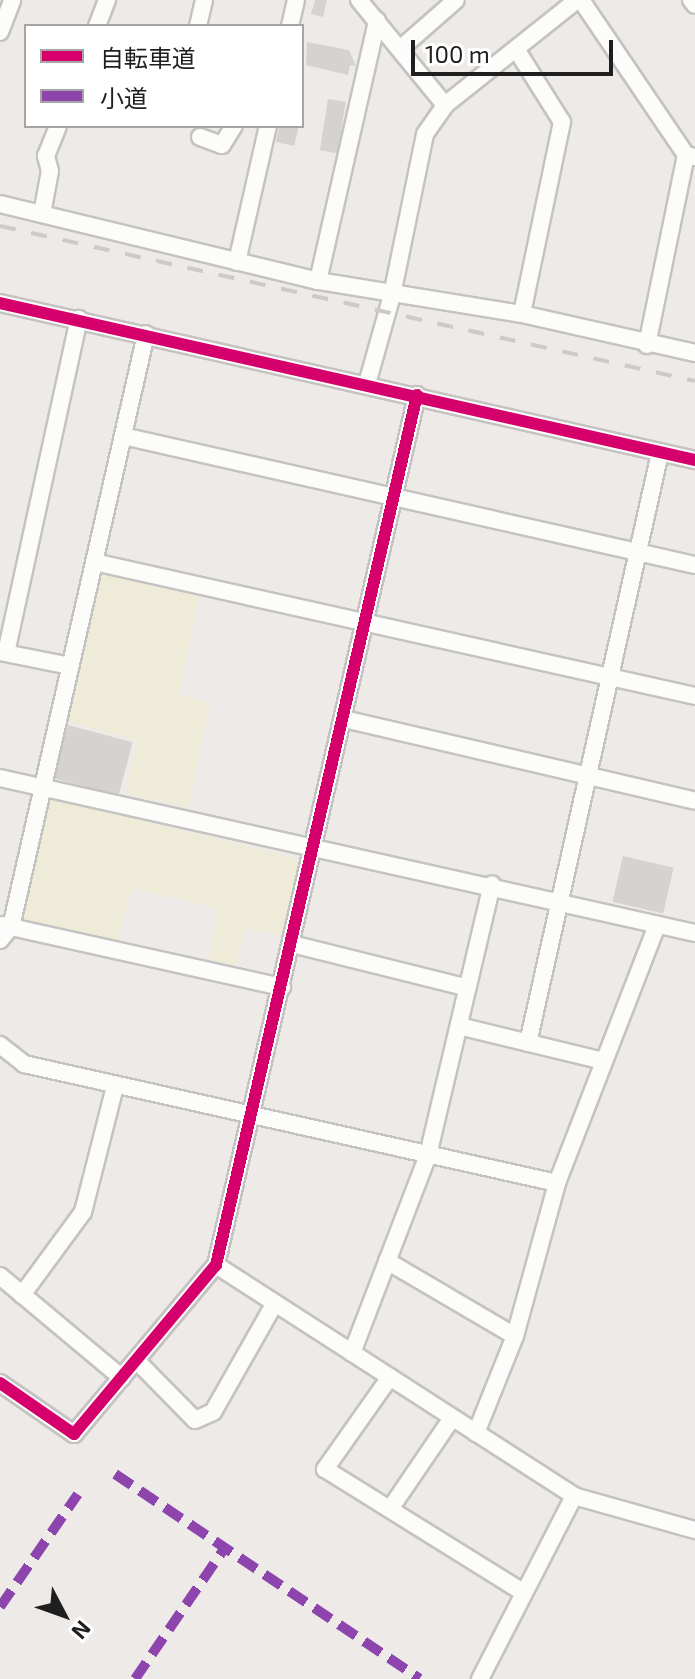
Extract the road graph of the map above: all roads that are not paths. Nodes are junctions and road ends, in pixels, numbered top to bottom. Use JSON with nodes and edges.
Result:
{"nodes":[{"id":1,"x":12,"y":0,"type":"edge"},
{"id":2,"x":107,"y":0,"type":"edge"},
{"id":3,"x":204,"y":0,"type":"edge"},
{"id":4,"x":296,"y":0,"type":"edge"},
{"id":5,"x":456,"y":0,"type":"edge"},
{"id":6,"x":579,"y":0,"type":"edge"},
{"id":7,"x":691,"y":0,"type":"edge"},
{"id":8,"x":365,"y":3,"type":"edge"},
{"id":9,"x":695,"y":5,"type":"edge"},
{"id":10,"x":377,"y":21,"type":"junction"},
{"id":11,"x":98,"y":24,"type":"edge"},
{"id":12,"x":198,"y":24,"type":"edge"},
{"id":13,"x":290,"y":24,"type":"edge"},
{"id":14,"x":0,"y":32,"type":"edge"},
{"id":15,"x":400,"y":49,"type":"junction"},
{"id":16,"x":516,"y":49,"type":"junction"},
{"id":17,"x":445,"y":105,"type":"junction"},
{"id":18,"x":57,"y":128,"type":"edge"},
{"id":19,"x":233,"y":128,"type":"edge"},
{"id":20,"x":266,"y":128,"type":"edge"},
{"id":21,"x":200,"y":137,"type":"dead end"},
{"id":22,"x":691,"y":156,"type":"edge"},
{"id":23,"x":0,"y":204,"type":"edge"},
{"id":24,"x":42,"y":214,"type":"junction"},
{"id":25,"x":237,"y":262,"type":"junction"},
{"id":26,"x":318,"y":281,"type":"junction"},
{"id":27,"x":392,"y":295,"type":"junction"},
{"id":28,"x":0,"y":303,"type":"edge"},
{"id":29,"x":522,"y":314,"type":"junction"},
{"id":30,"x":79,"y":319,"type":"junction"},
{"id":31,"x":146,"y":334,"type":"junction"},
{"id":32,"x":647,"y":345,"type":"junction"},
{"id":33,"x":695,"y":353,"type":"edge"},
{"id":34,"x":367,"y":384,"type":"junction"},
{"id":35,"x":417,"y":395,"type":"junction"},
{"id":36,"x":123,"y":436,"type":"junction"},
{"id":37,"x":660,"y":453,"type":"junction"},
{"id":38,"x":695,"y":460,"type":"edge"},
{"id":39,"x":394,"y":496,"type":"junction"},
{"id":40,"x":638,"y":551,"type":"junction"},
{"id":41,"x":94,"y":562,"type":"junction"},
{"id":42,"x":695,"y":565,"type":"edge"},
{"id":43,"x":366,"y":623,"type":"junction"},
{"id":44,"x":3,"y":653,"type":"edge"},
{"id":45,"x":70,"y":666,"type":"junction"},
{"id":46,"x":611,"y":677,"type":"junction"},
{"id":47,"x":695,"y":696,"type":"edge"},
{"id":48,"x":344,"y":719,"type":"junction"},
{"id":49,"x":589,"y":776,"type":"junction"},
{"id":50,"x":0,"y":778,"type":"edge"},
{"id":51,"x":42,"y":787,"type":"junction"},
{"id":52,"x":695,"y":801,"type":"edge"},
{"id":53,"x":315,"y":846,"type":"junction"},
{"id":54,"x":492,"y":884,"type":"junction"},
{"id":55,"x":562,"y":901,"type":"junction"},
{"id":56,"x":657,"y":925,"type":"junction"},
{"id":57,"x":4,"y":930,"type":"edge"},
{"id":58,"x":695,"y":933,"type":"edge"},
{"id":59,"x":292,"y":944,"type":"junction"},
{"id":60,"x":282,"y":987,"type":"junction"},
{"id":61,"x":468,"y":988,"type":"junction"},
{"id":62,"x":459,"y":1026,"type":"junction"},
{"id":63,"x":528,"y":1043,"type":"junction"},
{"id":64,"x":0,"y":1045,"type":"edge"},
{"id":65,"x":604,"y":1061,"type":"junction"},
{"id":66,"x":115,"y":1086,"type":"junction"},
{"id":67,"x":251,"y":1116,"type":"junction"},
{"id":68,"x":428,"y":1155,"type":"junction"},
{"id":69,"x":557,"y":1183,"type":"junction"},
{"id":70,"x":387,"y":1261,"type":"junction"},
{"id":71,"x":216,"y":1265,"type":"junction"},
{"id":72,"x":0,"y":1276,"type":"edge"},
{"id":73,"x":22,"y":1295,"type":"junction"},
{"id":74,"x":275,"y":1303,"type":"junction"},
{"id":75,"x":515,"y":1336,"type":"junction"},
{"id":76,"x":352,"y":1353,"type":"junction"},
{"id":77,"x":136,"y":1360,"type":"junction"},
{"id":78,"x":390,"y":1377,"type":"junction"},
{"id":79,"x":122,"y":1378,"type":"junction"},
{"id":80,"x":0,"y":1383,"type":"edge"},
{"id":81,"x":452,"y":1418,"type":"junction"},
{"id":82,"x":476,"y":1433,"type":"junction"},
{"id":83,"x":574,"y":1496,"type":"junction"},
{"id":84,"x":390,"y":1509,"type":"junction"},
{"id":85,"x":695,"y":1530,"type":"edge"},
{"id":86,"x":524,"y":1593,"type":"junction"},
{"id":87,"x":483,"y":1678,"type":"edge"}],
"edges":[{"from":1,"to":14,"type":"street"},
{"from":2,"to":11,"type":"street"},
{"from":3,"to":12,"type":"street"},
{"from":4,"to":13,"type":"street"},
{"from":5,"to":15,"type":"street"},
{"from":6,"to":16,"type":"street"},
{"from":6,"to":22,"type":"street"},
{"from":7,"to":9,"type":"street"},
{"from":8,"to":10,"type":"street"},
{"from":10,"to":15,"type":"street"},
{"from":10,"to":26,"type":"street"},
{"from":15,"to":17,"type":"street"},
{"from":16,"to":17,"type":"street"},
{"from":16,"to":29,"type":"street"},
{"from":17,"to":27,"type":"street"},
{"from":18,"to":24,"type":"street"},
{"from":19,"to":21,"type":"street"},
{"from":20,"to":25,"type":"street"},
{"from":22,"to":32,"type":"street"},
{"from":23,"to":24,"type":"street"},
{"from":24,"to":25,"type":"street"},
{"from":25,"to":26,"type":"street"},
{"from":26,"to":27,"type":"street"},
{"from":27,"to":29,"type":"street"},
{"from":27,"to":34,"type":"street"},
{"from":28,"to":30,"type":"street"},
{"from":29,"to":32,"type":"street"},
{"from":30,"to":31,"type":"street"},
{"from":30,"to":44,"type":"street"},
{"from":31,"to":34,"type":"street"},
{"from":31,"to":36,"type":"street"},
{"from":32,"to":33,"type":"street"},
{"from":34,"to":35,"type":"street"},
{"from":35,"to":37,"type":"street"},
{"from":35,"to":39,"type":"street"},
{"from":36,"to":39,"type":"street"},
{"from":36,"to":41,"type":"street"},
{"from":37,"to":38,"type":"street"},
{"from":37,"to":40,"type":"street"},
{"from":39,"to":40,"type":"street"},
{"from":39,"to":43,"type":"street"},
{"from":40,"to":42,"type":"street"},
{"from":40,"to":46,"type":"street"},
{"from":41,"to":43,"type":"street"},
{"from":41,"to":45,"type":"street"},
{"from":43,"to":46,"type":"street"},
{"from":43,"to":48,"type":"street"},
{"from":44,"to":45,"type":"street"},
{"from":45,"to":51,"type":"street"},
{"from":46,"to":47,"type":"street"},
{"from":46,"to":49,"type":"street"},
{"from":48,"to":49,"type":"street"},
{"from":48,"to":53,"type":"street"},
{"from":49,"to":52,"type":"street"},
{"from":49,"to":55,"type":"street"},
{"from":50,"to":51,"type":"street"},
{"from":51,"to":53,"type":"street"},
{"from":51,"to":57,"type":"street"},
{"from":53,"to":54,"type":"street"},
{"from":53,"to":59,"type":"street"},
{"from":54,"to":55,"type":"street"},
{"from":54,"to":61,"type":"street"},
{"from":55,"to":56,"type":"street"},
{"from":55,"to":63,"type":"street"},
{"from":56,"to":58,"type":"street"},
{"from":56,"to":65,"type":"street"},
{"from":57,"to":60,"type":"street"},
{"from":59,"to":60,"type":"street"},
{"from":59,"to":61,"type":"street"},
{"from":60,"to":67,"type":"street"},
{"from":61,"to":62,"type":"street"},
{"from":62,"to":63,"type":"street"},
{"from":62,"to":68,"type":"street"},
{"from":63,"to":65,"type":"street"},
{"from":64,"to":66,"type":"street"},
{"from":65,"to":69,"type":"street"},
{"from":66,"to":67,"type":"street"},
{"from":66,"to":73,"type":"street"},
{"from":67,"to":68,"type":"street"},
{"from":67,"to":71,"type":"street"},
{"from":68,"to":69,"type":"street"},
{"from":68,"to":70,"type":"street"},
{"from":69,"to":75,"type":"street"},
{"from":70,"to":75,"type":"street"},
{"from":70,"to":76,"type":"street"},
{"from":71,"to":74,"type":"street"},
{"from":71,"to":77,"type":"street"},
{"from":72,"to":73,"type":"street"},
{"from":73,"to":79,"type":"street"},
{"from":74,"to":76,"type":"street"},
{"from":74,"to":77,"type":"street"},
{"from":75,"to":82,"type":"street"},
{"from":76,"to":78,"type":"street"},
{"from":77,"to":79,"type":"street"},
{"from":78,"to":81,"type":"street"},
{"from":78,"to":84,"type":"street"},
{"from":79,"to":80,"type":"street"},
{"from":81,"to":82,"type":"street"},
{"from":81,"to":84,"type":"street"},
{"from":82,"to":83,"type":"street"},
{"from":83,"to":85,"type":"street"},
{"from":83,"to":86,"type":"street"},
{"from":84,"to":86,"type":"street"},
{"from":86,"to":87,"type":"street"}]}
